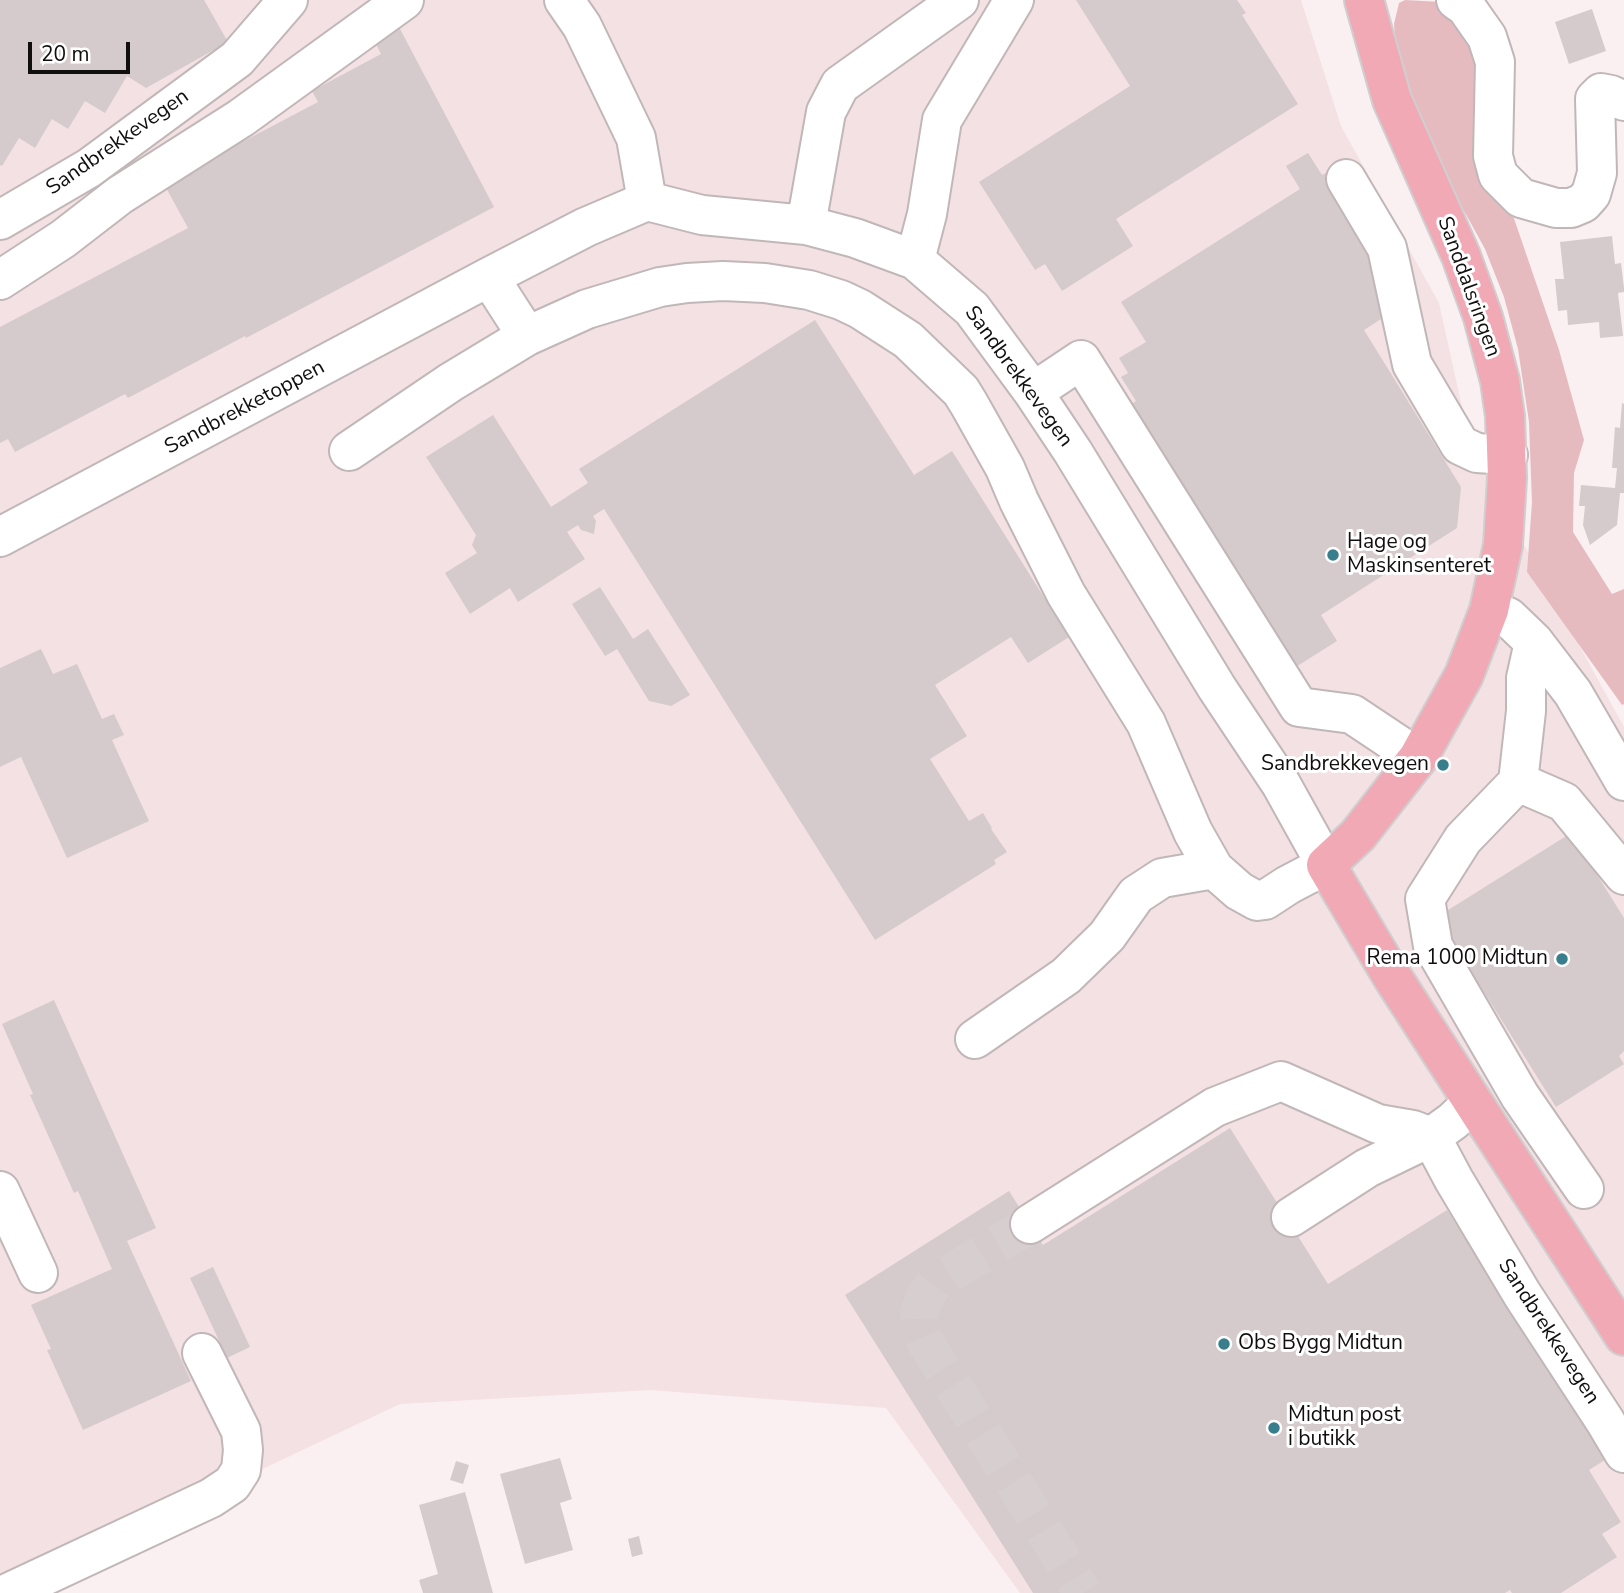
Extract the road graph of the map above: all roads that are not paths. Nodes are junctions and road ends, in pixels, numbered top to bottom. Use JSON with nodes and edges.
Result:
{"nodes":[{"id":1,"x":288,"y":0,"type":"edge"},
{"id":2,"x":404,"y":0,"type":"edge"},
{"id":3,"x":564,"y":0,"type":"edge"},
{"id":4,"x":959,"y":0,"type":"edge"},
{"id":5,"x":1014,"y":0,"type":"edge"},
{"id":6,"x":1456,"y":0,"type":"edge"},
{"id":7,"x":1369,"y":2,"type":"edge"},
{"id":8,"x":1624,"y":101,"type":"edge"},
{"id":9,"x":1346,"y":179,"type":"dead end"},
{"id":10,"x":647,"y":201,"type":"junction"},
{"id":11,"x":0,"y":220,"type":"edge"},
{"id":12,"x":806,"y":225,"type":"junction"},
{"id":13,"x":915,"y":260,"type":"junction"},
{"id":14,"x":489,"y":277,"type":"junction"},
{"id":15,"x":0,"y":280,"type":"edge"},
{"id":16,"x":527,"y":335,"type":"junction"},
{"id":17,"x":1033,"y":392,"type":"junction"},
{"id":18,"x":349,"y":451,"type":"dead end"},
{"id":19,"x":1508,"y":455,"type":"junction"},
{"id":20,"x":0,"y":537,"type":"edge"},
{"id":21,"x":1489,"y":610,"type":"junction"},
{"id":22,"x":1534,"y":642,"type":"junction"},
{"id":23,"x":1418,"y":758,"type":"junction"},
{"id":24,"x":1624,"y":780,"type":"edge"},
{"id":25,"x":1518,"y":782,"type":"junction"},
{"id":26,"x":1326,"y":865,"type":"junction"},
{"id":27,"x":1214,"y":869,"type":"junction"},
{"id":28,"x":1624,"y":875,"type":"edge"},
{"id":29,"x":975,"y":1039,"type":"dead end"},
{"id":30,"x":1473,"y":1102,"type":"junction"},
{"id":31,"x":1432,"y":1137,"type":"junction"},
{"id":32,"x":1584,"y":1189,"type":"dead end"},
{"id":33,"x":0,"y":1191,"type":"edge"},
{"id":34,"x":1291,"y":1217,"type":"dead end"},
{"id":35,"x":1030,"y":1224,"type":"tunnel mouth"},
{"id":36,"x":38,"y":1273,"type":"dead end"},
{"id":37,"x":1624,"y":1336,"type":"edge"},
{"id":38,"x":202,"y":1353,"type":"dead end"},
{"id":39,"x":1624,"y":1453,"type":"edge"},
{"id":40,"x":8,"y":1593,"type":"edge"}],
"edges":[{"from":1,"to":11,"type":"street","name":"Sandbrekkevegen"},
{"from":2,"to":15,"type":"street"},
{"from":3,"to":10,"type":"street"},
{"from":4,"to":12,"type":"street"},
{"from":5,"to":13,"type":"street"},
{"from":6,"to":8,"type":"street"},
{"from":7,"to":19,"type":"main road","name":"Sanddalsringen"},
{"from":9,"to":19,"type":"street"},
{"from":10,"to":12,"type":"street","name":"Sandbrekkevegen"},
{"from":10,"to":14,"type":"street","name":"Sandbrekketoppen"},
{"from":12,"to":13,"type":"street","name":"Sandbrekkevegen"},
{"from":13,"to":17,"type":"street","name":"Sandbrekkevegen"},
{"from":14,"to":16,"type":"street"},
{"from":14,"to":20,"type":"street","name":"Sandbrekketoppen"},
{"from":16,"to":18,"type":"street"},
{"from":16,"to":27,"type":"street"},
{"from":17,"to":23,"type":"street"},
{"from":17,"to":26,"type":"street","name":"Sandbrekkevegen"},
{"from":19,"to":21,"type":"main road","name":"Sanddalsringen"},
{"from":21,"to":22,"type":"street"},
{"from":21,"to":23,"type":"main road","name":"Sanddalsringen"},
{"from":22,"to":24,"type":"street"},
{"from":22,"to":25,"type":"street"},
{"from":23,"to":26,"type":"main road","name":"Sanddalsringen"},
{"from":25,"to":28,"type":"street"},
{"from":25,"to":32,"type":"street"},
{"from":26,"to":27,"type":"street"},
{"from":26,"to":30,"type":"main road","name":"Sandbrekkevegen"},
{"from":27,"to":29,"type":"street"},
{"from":30,"to":31,"type":"street"},
{"from":30,"to":37,"type":"main road","name":"Sandbrekkevegen"},
{"from":31,"to":34,"type":"street"},
{"from":31,"to":35,"type":"street"},
{"from":31,"to":39,"type":"street","name":"Sandbrekkevegen"},
{"from":33,"to":36,"type":"street"},
{"from":38,"to":40,"type":"street"}]}
